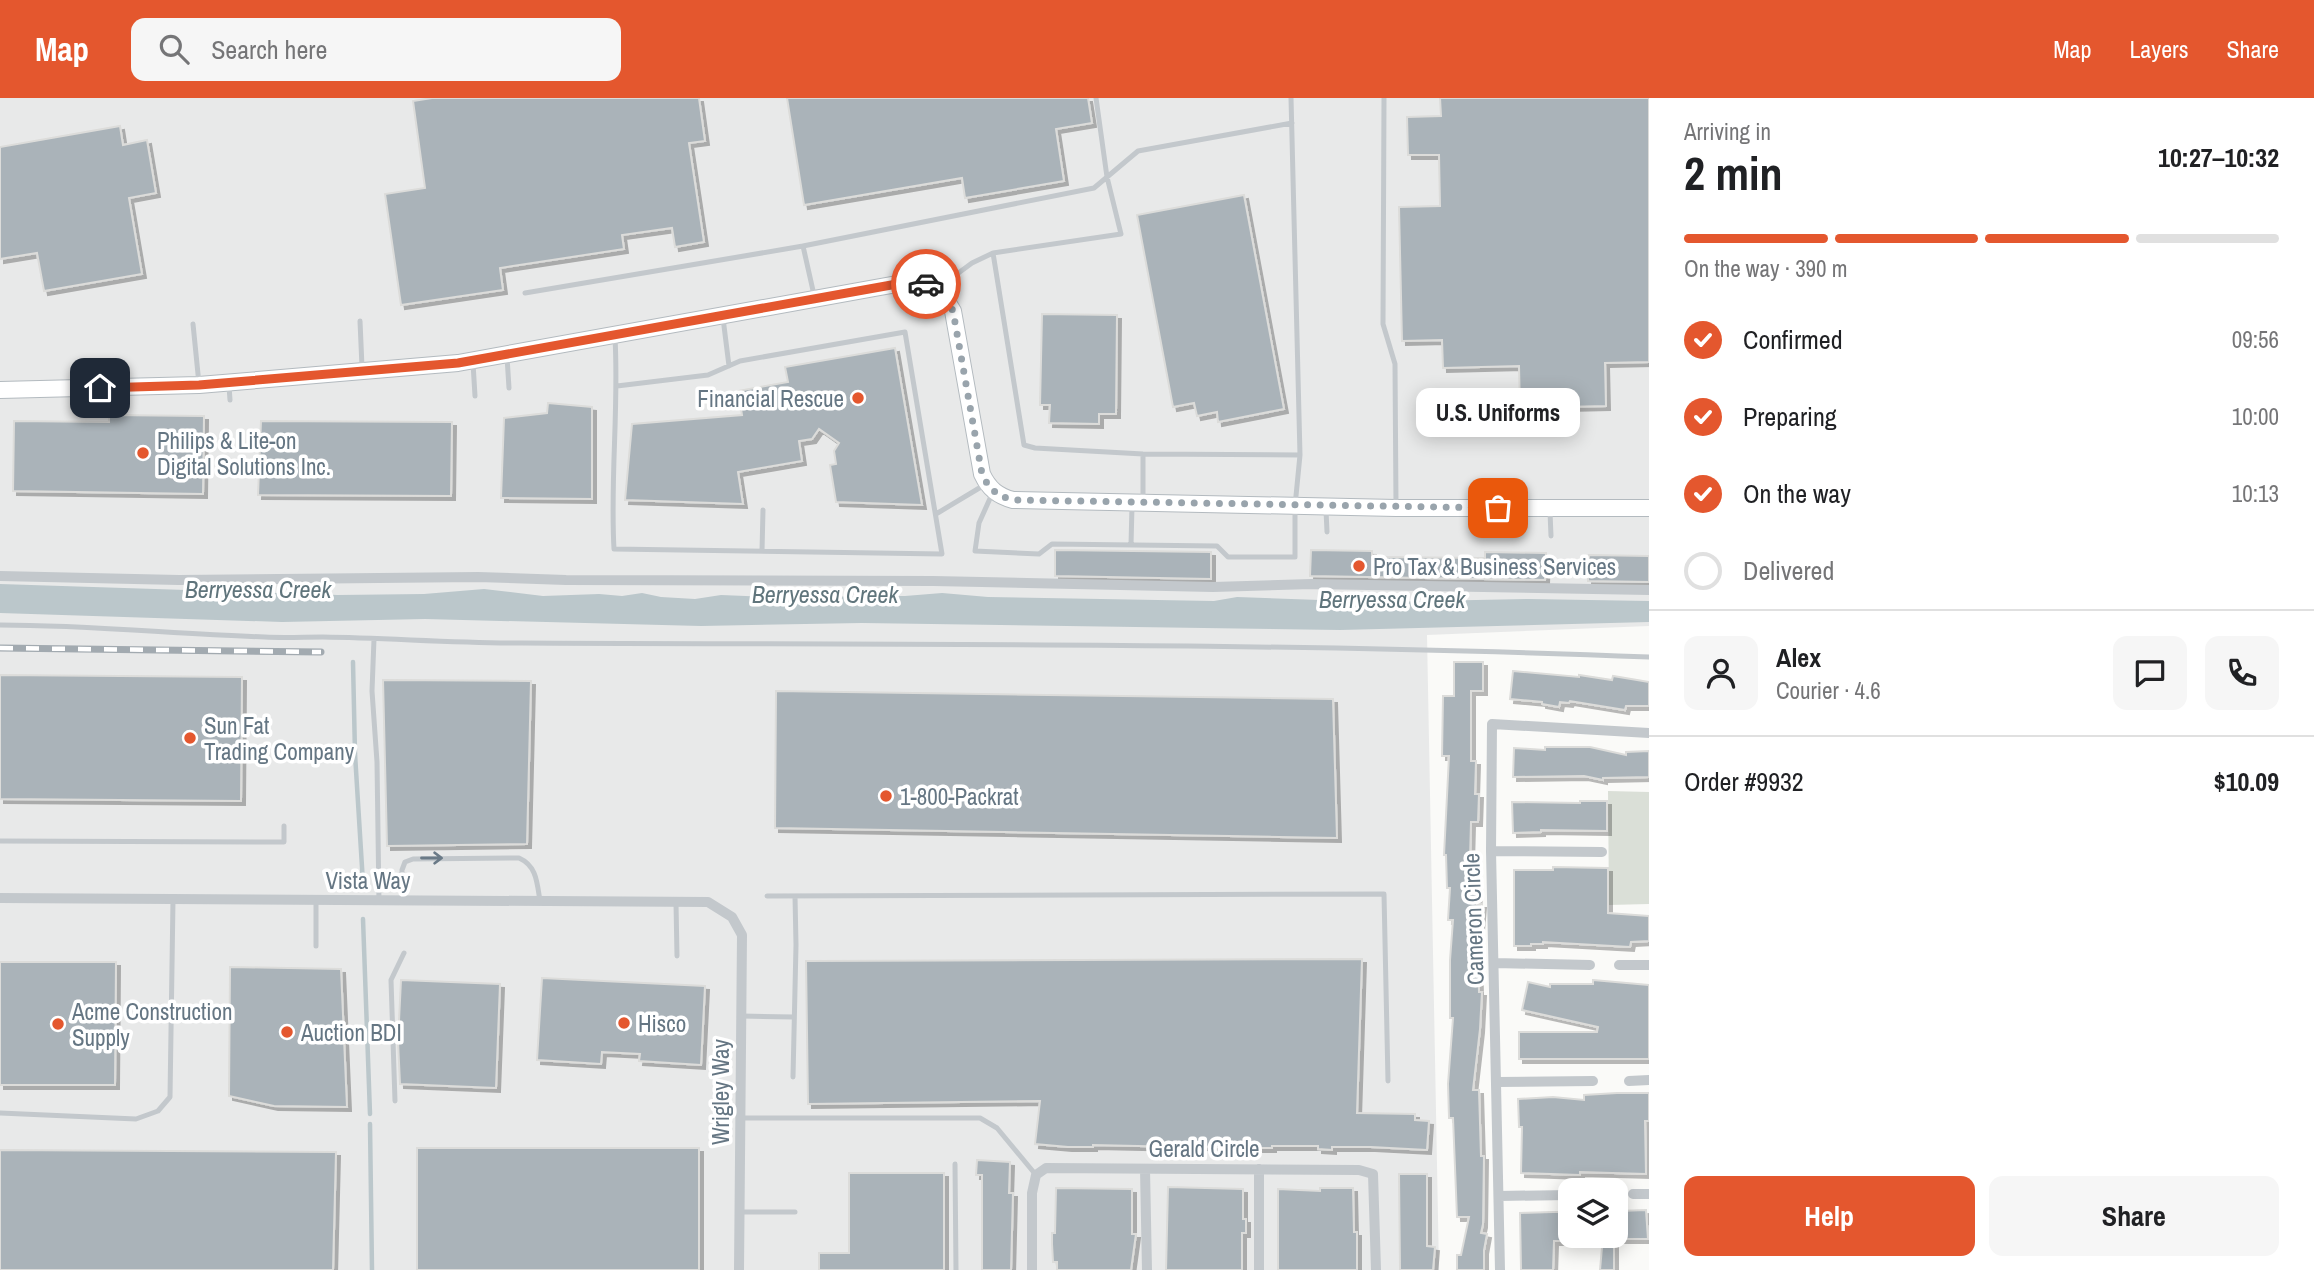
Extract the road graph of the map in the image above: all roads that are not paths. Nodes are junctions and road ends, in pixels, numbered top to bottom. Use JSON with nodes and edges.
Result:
{"nodes":[{"id":1,"x":1096,"y":98,"type":"edge"},
{"id":2,"x":1291,"y":98,"type":"edge"},
{"id":3,"x":1384,"y":98,"type":"edge"},
{"id":4,"x":1292,"y":123,"type":"junction"},
{"id":5,"x":1107,"y":177,"type":"junction"},
{"id":6,"x":803,"y":246,"type":"junction"},
{"id":7,"x":993,"y":253,"type":"junction"},
{"id":8,"x":936,"y":289,"type":"junction"},
{"id":9,"x":525,"y":293,"type":"dead end"},
{"id":10,"x":814,"y":298,"type":"junction"},
{"id":11,"x":722,"y":315,"type":"junction"},
{"id":12,"x":360,"y":321,"type":"dead end"},
{"id":13,"x":193,"y":324,"type":"dead end"},
{"id":14,"x":614,"y":334,"type":"junction"},
{"id":15,"x":507,"y":354,"type":"junction"},
{"id":16,"x":473,"y":360,"type":"junction"},
{"id":17,"x":729,"y":366,"type":"junction"},
{"id":18,"x":363,"y":371,"type":"junction"},
{"id":19,"x":229,"y":382,"type":"junction"},
{"id":20,"x":199,"y":385,"type":"junction"},
{"id":21,"x":617,"y":386,"type":"junction"},
{"id":22,"x":509,"y":388,"type":"dead end"},
{"id":23,"x":0,"y":390,"type":"edge"},
{"id":24,"x":475,"y":396,"type":"dead end"},
{"id":25,"x":230,"y":400,"type":"dead end"},
{"id":26,"x":1143,"y":454,"type":"junction"},
{"id":27,"x":1300,"y":456,"type":"junction"},
{"id":28,"x":989,"y":487,"type":"junction"},
{"id":29,"x":1138,"y":503,"type":"junction"},
{"id":30,"x":1295,"y":506,"type":"junction"},
{"id":31,"x":1326,"y":507,"type":"junction"},
{"id":32,"x":1396,"y":508,"type":"junction"},
{"id":33,"x":1649,"y":508,"type":"edge"},
{"id":34,"x":1550,"y":509,"type":"junction"},
{"id":35,"x":763,"y":510,"type":"dead end"},
{"id":36,"x":936,"y":514,"type":"junction"},
{"id":37,"x":1327,"y":531,"type":"dead end"},
{"id":38,"x":1551,"y":536,"type":"dead end"},
{"id":39,"x":1131,"y":545,"type":"junction"},
{"id":40,"x":762,"y":551,"type":"junction"},
{"id":41,"x":0,"y":576,"type":"edge"},
{"id":42,"x":1649,"y":590,"type":"edge"},
{"id":43,"x":0,"y":625,"type":"edge"},
{"id":44,"x":374,"y":639,"type":"junction"},
{"id":45,"x":1649,"y":657,"type":"edge"},
{"id":46,"x":1649,"y":733,"type":"edge"},
{"id":47,"x":284,"y":826,"type":"dead end"},
{"id":48,"x":0,"y":841,"type":"edge"},
{"id":49,"x":1491,"y":851,"type":"junction"},
{"id":50,"x":1602,"y":852,"type":"dead end"},
{"id":51,"x":767,"y":896,"type":"dead end"},
{"id":52,"x":795,"y":896,"type":"junction"},
{"id":53,"x":0,"y":898,"type":"edge"},
{"id":54,"x":173,"y":900,"type":"junction"},
{"id":55,"x":316,"y":901,"type":"junction"},
{"id":56,"x":379,"y":902,"type":"junction"},
{"id":57,"x":402,"y":902,"type":"junction"},
{"id":58,"x":540,"y":902,"type":"junction"},
{"id":59,"x":676,"y":902,"type":"junction"},
{"id":60,"x":733,"y":917,"type":"joint"},
{"id":61,"x":316,"y":946,"type":"dead end"},
{"id":62,"x":404,"y":953,"type":"dead end"},
{"id":63,"x":677,"y":956,"type":"dead end"},
{"id":64,"x":1495,"y":964,"type":"junction"},
{"id":65,"x":1590,"y":965,"type":"dead end"},
{"id":66,"x":1619,"y":965,"type":"dead end"},
{"id":67,"x":1649,"y":965,"type":"edge"},
{"id":68,"x":741,"y":1016,"type":"junction"},
{"id":69,"x":794,"y":1017,"type":"junction"},
{"id":70,"x":793,"y":1077,"type":"dead end"},
{"id":71,"x":1629,"y":1080,"type":"dead end"},
{"id":72,"x":1649,"y":1080,"type":"edge"},
{"id":73,"x":1388,"y":1081,"type":"dead end"},
{"id":74,"x":1593,"y":1081,"type":"dead end"},
{"id":75,"x":1498,"y":1082,"type":"junction"},
{"id":76,"x":395,"y":1101,"type":"dead end"},
{"id":77,"x":0,"y":1113,"type":"edge"},
{"id":78,"x":740,"y":1118,"type":"junction"},
{"id":79,"x":955,"y":1164,"type":"dead end"},
{"id":80,"x":1145,"y":1169,"type":"junction"},
{"id":81,"x":1259,"y":1169,"type":"junction"},
{"id":82,"x":1036,"y":1175,"type":"junction"},
{"id":83,"x":1633,"y":1194,"type":"dead end"},
{"id":84,"x":1649,"y":1194,"type":"edge"},
{"id":85,"x":1558,"y":1195,"type":"edge"},
{"id":86,"x":1499,"y":1196,"type":"junction"},
{"id":87,"x":740,"y":1212,"type":"junction"},
{"id":88,"x":795,"y":1212,"type":"dead end"},
{"id":89,"x":739,"y":1270,"type":"edge"},
{"id":90,"x":956,"y":1270,"type":"edge"},
{"id":91,"x":1031,"y":1270,"type":"edge"},
{"id":92,"x":1147,"y":1270,"type":"edge"},
{"id":93,"x":1259,"y":1270,"type":"edge"},
{"id":94,"x":1376,"y":1270,"type":"edge"},
{"id":95,"x":1500,"y":1270,"type":"edge"}],
"edges":[{"from":1,"to":5,"type":"lane"},
{"from":2,"to":4,"type":"lane"},
{"from":3,"to":32,"type":"lane"},
{"from":4,"to":5,"type":"lane"},
{"from":4,"to":27,"type":"lane"},
{"from":5,"to":6,"type":"lane"},
{"from":5,"to":7,"type":"lane"},
{"from":6,"to":9,"type":"lane"},
{"from":6,"to":10,"type":"lane"},
{"from":7,"to":8,"type":"lane"},
{"from":7,"to":26,"type":"lane"},
{"from":8,"to":10,"type":"street"},
{"from":8,"to":28,"type":"street"},
{"from":10,"to":11,"type":"street"},
{"from":11,"to":14,"type":"street"},
{"from":11,"to":17,"type":"lane"},
{"from":12,"to":18,"type":"lane"},
{"from":13,"to":20,"type":"lane"},
{"from":14,"to":15,"type":"street"},
{"from":14,"to":21,"type":"lane"},
{"from":15,"to":16,"type":"street"},
{"from":15,"to":22,"type":"lane"},
{"from":16,"to":18,"type":"street"},
{"from":16,"to":24,"type":"lane"},
{"from":17,"to":21,"type":"lane"},
{"from":17,"to":36,"type":"lane"},
{"from":18,"to":19,"type":"street"},
{"from":19,"to":20,"type":"street"},
{"from":19,"to":25,"type":"lane"},
{"from":20,"to":23,"type":"street"},
{"from":21,"to":40,"type":"lane"},
{"from":26,"to":27,"type":"lane"},
{"from":26,"to":29,"type":"lane"},
{"from":27,"to":30,"type":"lane"},
{"from":28,"to":29,"type":"street"},
{"from":28,"to":36,"type":"lane"},
{"from":28,"to":39,"type":"lane"},
{"from":29,"to":30,"type":"street"},
{"from":29,"to":39,"type":"lane"},
{"from":30,"to":31,"type":"street"},
{"from":30,"to":39,"type":"lane"},
{"from":31,"to":32,"type":"street"},
{"from":31,"to":37,"type":"lane"},
{"from":32,"to":34,"type":"street"},
{"from":33,"to":34,"type":"street"},
{"from":34,"to":38,"type":"lane"},
{"from":35,"to":40,"type":"lane"},
{"from":36,"to":40,"type":"lane"},
{"from":41,"to":42,"type":"street"},
{"from":43,"to":44,"type":"lane"},
{"from":44,"to":45,"type":"lane"},
{"from":44,"to":56,"type":"lane"},
{"from":46,"to":49,"type":"street","name":"Cameron Circle"},
{"from":47,"to":48,"type":"lane"},
{"from":49,"to":50,"type":"street"},
{"from":49,"to":64,"type":"street","name":"Cameron Circle"},
{"from":51,"to":52,"type":"lane"},
{"from":52,"to":69,"type":"lane"},
{"from":52,"to":73,"type":"lane"},
{"from":53,"to":54,"type":"street","name":"Vista Way"},
{"from":54,"to":55,"type":"street","name":"Vista Way"},
{"from":54,"to":77,"type":"lane"},
{"from":55,"to":56,"type":"street","name":"Vista Way"},
{"from":55,"to":61,"type":"lane"},
{"from":56,"to":57,"type":"street","name":"Vista Way"},
{"from":57,"to":58,"type":"street","name":"Vista Way"},
{"from":57,"to":58,"type":"lane","one_way":true},
{"from":58,"to":59,"type":"street","name":"Vista Way"},
{"from":59,"to":60,"type":"street","name":"Vista Way"},
{"from":59,"to":63,"type":"lane"},
{"from":60,"to":68,"type":"street","name":"Wrigley Way"},
{"from":62,"to":76,"type":"lane"},
{"from":64,"to":65,"type":"street"},
{"from":64,"to":75,"type":"street","name":"Cameron Circle"},
{"from":66,"to":67,"type":"street"},
{"from":68,"to":69,"type":"lane"},
{"from":68,"to":78,"type":"street","name":"Wrigley Way"},
{"from":69,"to":70,"type":"lane"},
{"from":71,"to":72,"type":"street"},
{"from":74,"to":75,"type":"street"},
{"from":75,"to":86,"type":"street","name":"Cameron Circle"},
{"from":78,"to":82,"type":"lane"},
{"from":78,"to":87,"type":"street","name":"Wrigley Way"},
{"from":79,"to":90,"type":"lane"},
{"from":80,"to":81,"type":"street","name":"Gerald Circle"},
{"from":80,"to":82,"type":"street","name":"Gerald Circle"},
{"from":80,"to":92,"type":"street"},
{"from":81,"to":93,"type":"street"},
{"from":81,"to":94,"type":"street","name":"Gerald Circle"},
{"from":82,"to":91,"type":"street"},
{"from":83,"to":84,"type":"street"},
{"from":85,"to":86,"type":"street"},
{"from":86,"to":95,"type":"street","name":"Cameron Circle"},
{"from":87,"to":88,"type":"lane"},
{"from":87,"to":89,"type":"street","name":"Wrigley Way"}]}
